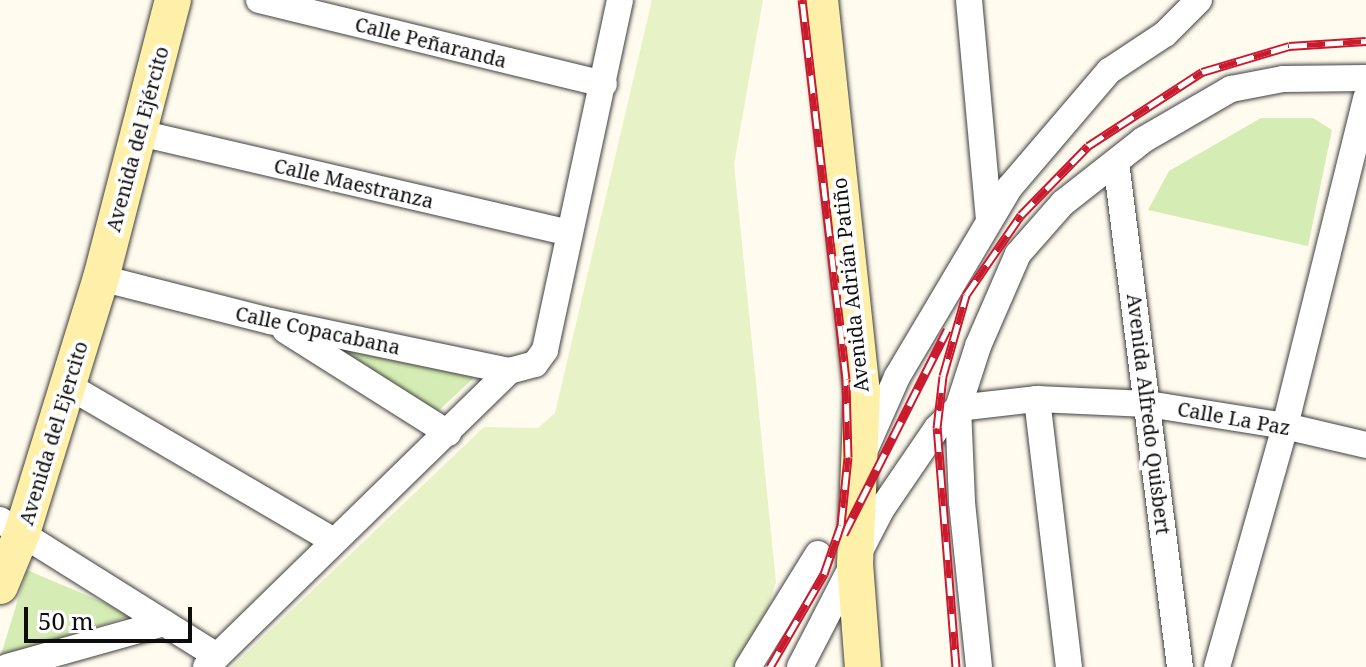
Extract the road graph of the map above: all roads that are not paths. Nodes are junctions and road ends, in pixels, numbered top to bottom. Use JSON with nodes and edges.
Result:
{"nodes":[{"id":1,"x":172,"y":0,"type":"edge"},
{"id":2,"x":259,"y":0,"type":"edge"},
{"id":3,"x":620,"y":0,"type":"edge"},
{"id":4,"x":820,"y":0,"type":"edge"},
{"id":5,"x":969,"y":0,"type":"edge"},
{"id":6,"x":1199,"y":0,"type":"edge"},
{"id":7,"x":1366,"y":78,"type":"edge"},
{"id":8,"x":604,"y":84,"type":"junction"},
{"id":9,"x":1366,"y":98,"type":"edge"},
{"id":10,"x":140,"y":133,"type":"junction"},
{"id":11,"x":1116,"y":162,"type":"junction"},
{"id":12,"x":989,"y":219,"type":"junction"},
{"id":13,"x":569,"y":233,"type":"junction"},
{"id":14,"x":101,"y":278,"type":"junction"},
{"id":15,"x":270,"y":321,"type":"junction"},
{"id":16,"x":509,"y":371,"type":"junction"},
{"id":17,"x":67,"y":385,"type":"junction"},
{"id":18,"x":1037,"y":399,"type":"junction"},
{"id":19,"x":1148,"y":404,"type":"junction"},
{"id":20,"x":958,"y":408,"type":"junction"},
{"id":21,"x":1285,"y":426,"type":"junction"},
{"id":22,"x":448,"y":433,"type":"junction"},
{"id":23,"x":1366,"y":445,"type":"edge"},
{"id":24,"x":859,"y":461,"type":"junction"},
{"id":25,"x":11,"y":527,"type":"edge"},
{"id":26,"x":334,"y":541,"type":"junction"},
{"id":27,"x":818,"y":554,"type":"dead end"},
{"id":28,"x":855,"y":564,"type":"junction"},
{"id":29,"x":0,"y":586,"type":"edge"},
{"id":30,"x":164,"y":623,"type":"junction"},
{"id":31,"x":212,"y":662,"type":"edge"},
{"id":32,"x":7,"y":667,"type":"edge"},
{"id":33,"x":748,"y":667,"type":"edge"},
{"id":34,"x":800,"y":667,"type":"edge"},
{"id":35,"x":863,"y":667,"type":"edge"},
{"id":36,"x":979,"y":667,"type":"edge"},
{"id":37,"x":1069,"y":667,"type":"edge"},
{"id":38,"x":1180,"y":667,"type":"edge"},
{"id":39,"x":1217,"y":667,"type":"edge"}],
"edges":[{"from":1,"to":10,"type":"street","name":"Avenida del Ejército"},
{"from":2,"to":8,"type":"street","name":"Calle Peñaranda"},
{"from":3,"to":8,"type":"street"},
{"from":4,"to":24,"type":"street","name":"Avenida Adrián Patiño"},
{"from":5,"to":12,"type":"street"},
{"from":6,"to":12,"type":"street"},
{"from":7,"to":11,"type":"street"},
{"from":8,"to":13,"type":"street"},
{"from":9,"to":21,"type":"street"},
{"from":10,"to":13,"type":"street","name":"Calle Maestranza"},
{"from":10,"to":14,"type":"street","name":"Avenida del Ejército"},
{"from":11,"to":19,"type":"street","name":"Avenida Alfredo Quisbert"},
{"from":11,"to":20,"type":"street"},
{"from":12,"to":24,"type":"street"},
{"from":13,"to":16,"type":"street","name":"Calle Copacabana"},
{"from":14,"to":15,"type":"street","name":"Calle Copacabana"},
{"from":14,"to":17,"type":"street","name":"Avenida del Ejercito"},
{"from":15,"to":16,"type":"street","name":"Calle Copacabana"},
{"from":15,"to":22,"type":"street"},
{"from":16,"to":22,"type":"street"},
{"from":17,"to":25,"type":"street","name":"Avenida del Ejercito"},
{"from":17,"to":26,"type":"street"},
{"from":18,"to":19,"type":"street","name":"Calle La Paz"},
{"from":18,"to":20,"type":"street","name":"Calle La Paz"},
{"from":18,"to":37,"type":"street"},
{"from":19,"to":21,"type":"street","name":"Calle La Paz"},
{"from":19,"to":38,"type":"street","name":"Avenida Alfredo Quisbert"},
{"from":20,"to":28,"type":"street"},
{"from":20,"to":36,"type":"street"},
{"from":21,"to":23,"type":"street","name":"Calle La Paz"},
{"from":21,"to":39,"type":"street"},
{"from":22,"to":26,"type":"street"},
{"from":24,"to":28,"type":"street","name":"Avenida Adrián Patiño"},
{"from":25,"to":29,"type":"street","name":"Avenida del Ejercito"},
{"from":25,"to":30,"type":"street"},
{"from":26,"to":31,"type":"street"},
{"from":27,"to":33,"type":"street"},
{"from":28,"to":34,"type":"street"},
{"from":28,"to":35,"type":"street","name":"Avenida Adrián Patiño"},
{"from":30,"to":31,"type":"street"},
{"from":30,"to":32,"type":"street"}]}
